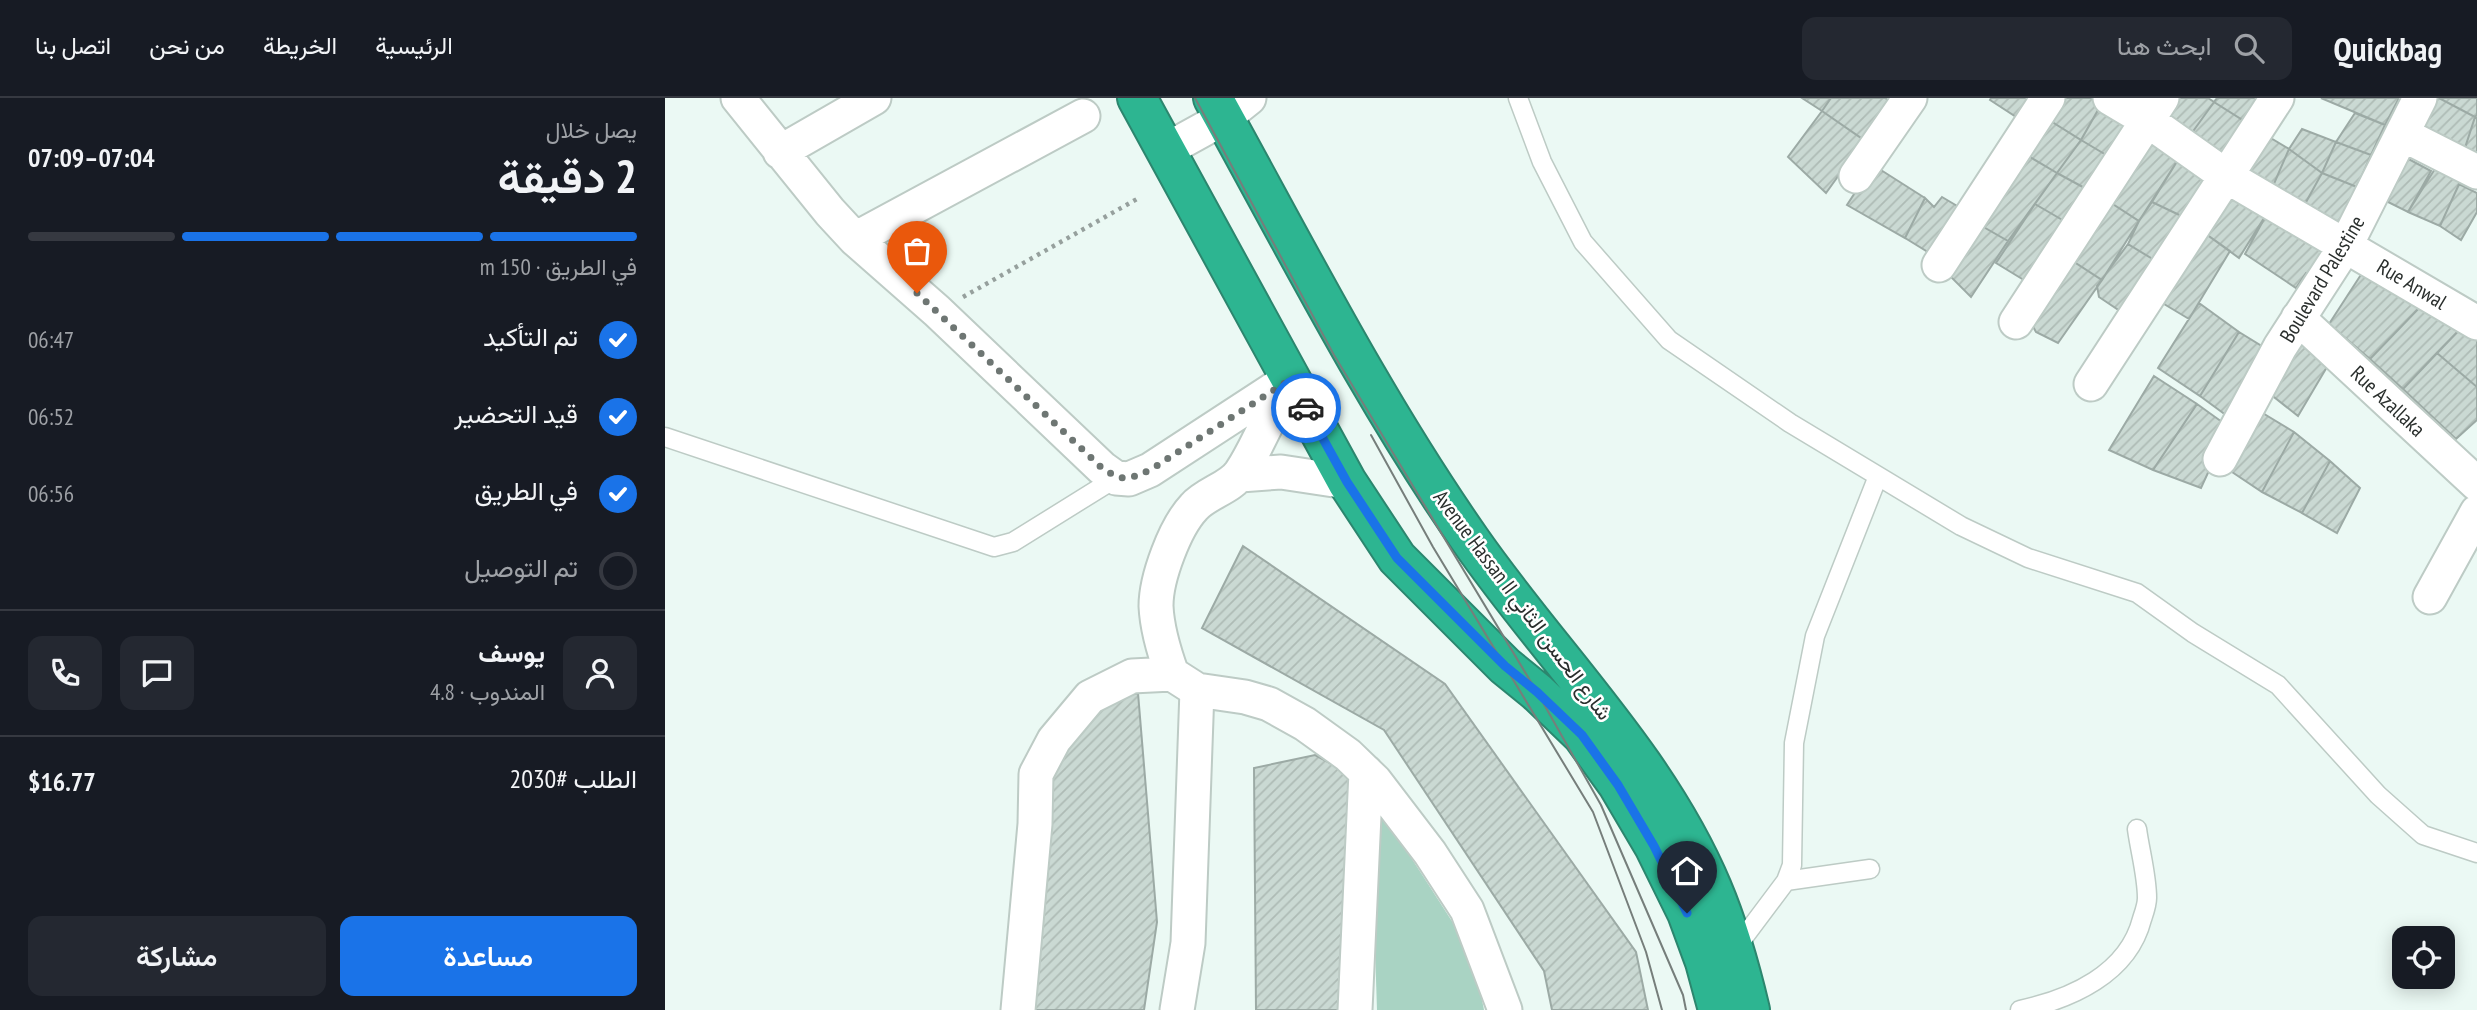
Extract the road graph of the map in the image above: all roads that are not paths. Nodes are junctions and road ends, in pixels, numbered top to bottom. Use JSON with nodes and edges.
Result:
{"nodes":[{"id":1,"x":738,"y":98,"type":"edge"},
{"id":2,"x":874,"y":98,"type":"edge"},
{"id":3,"x":1137,"y":98,"type":"edge"},
{"id":4,"x":1518,"y":98,"type":"edge"},
{"id":5,"x":1910,"y":98,"type":"edge"},
{"id":6,"x":2048,"y":98,"type":"edge"},
{"id":7,"x":2110,"y":98,"type":"edge"},
{"id":8,"x":2277,"y":98,"type":"edge"},
{"id":9,"x":2420,"y":98,"type":"edge"},
{"id":10,"x":1229,"y":105,"type":"edge"},
{"id":11,"x":2154,"y":109,"type":"edge"},
{"id":12,"x":1083,"y":116,"type":"dead end"},
{"id":13,"x":2402,"y":134,"type":"junction"},
{"id":14,"x":1166,"y":150,"type":"junction"},
{"id":15,"x":780,"y":152,"type":"junction"},
{"id":16,"x":2477,"y":172,"type":"edge"},
{"id":17,"x":1856,"y":176,"type":"dead end"},
{"id":18,"x":2226,"y":176,"type":"junction"},
{"id":19,"x":855,"y":239,"type":"junction"},
{"id":20,"x":2346,"y":245,"type":"junction"},
{"id":21,"x":1939,"y":265,"type":"dead end"},
{"id":22,"x":2298,"y":318,"type":"junction"},
{"id":23,"x":2475,"y":319,"type":"edge"},
{"id":24,"x":2016,"y":322,"type":"dead end"},
{"id":25,"x":1292,"y":382,"type":"junction"},
{"id":26,"x":2091,"y":384,"type":"dead end"},
{"id":27,"x":665,"y":437,"type":"edge"},
{"id":28,"x":2220,"y":459,"type":"dead end"},
{"id":29,"x":1240,"y":474,"type":"junction"},
{"id":30,"x":1878,"y":476,"type":"junction"},
{"id":31,"x":1116,"y":478,"type":"junction"},
{"id":32,"x":1347,"y":482,"type":"junction"},
{"id":33,"x":2477,"y":484,"type":"edge"},
{"id":34,"x":2477,"y":512,"type":"edge"},
{"id":35,"x":2430,"y":597,"type":"dead end"},
{"id":36,"x":1184,"y":682,"type":"junction"},
{"id":37,"x":1366,"y":772,"type":"junction"},
{"id":38,"x":2137,"y":829,"type":"dead end"},
{"id":39,"x":2477,"y":853,"type":"edge"},
{"id":40,"x":1870,"y":869,"type":"dead end"},
{"id":41,"x":1786,"y":881,"type":"junction"},
{"id":42,"x":1735,"y":948,"type":"junction"},
{"id":43,"x":2050,"y":1007,"type":"edge"},
{"id":44,"x":1018,"y":1010,"type":"edge"},
{"id":45,"x":1177,"y":1010,"type":"edge"},
{"id":46,"x":1355,"y":1010,"type":"edge"},
{"id":47,"x":1506,"y":1010,"type":"edge"},
{"id":48,"x":1718,"y":1010,"type":"edge"},
{"id":49,"x":1750,"y":1010,"type":"edge"},
{"id":50,"x":2020,"y":1010,"type":"edge"}],
"edges":[{"from":1,"to":15,"type":"street"},
{"from":2,"to":15,"type":"street"},
{"from":3,"to":14,"type":"highway","name":"Avenue Hassan II شارع الحسن الثاني"},
{"from":4,"to":30,"type":"lane"},
{"from":5,"to":17,"type":"street"},
{"from":6,"to":21,"type":"street"},
{"from":7,"to":11,"type":"street","name":"Rue Anwal"},
{"from":8,"to":18,"type":"street"},
{"from":9,"to":13,"type":"street","name":"Boulevard Palestine"},
{"from":10,"to":14,"type":"street"},
{"from":10,"to":42,"type":"highway","name":"Avenue Hassan II شارع الحسن الثاني"},
{"from":11,"to":18,"type":"street","name":"Rue Anwal"},
{"from":11,"to":24,"type":"street"},
{"from":12,"to":19,"type":"street"},
{"from":13,"to":16,"type":"street"},
{"from":13,"to":20,"type":"street","name":"Boulevard Palestine"},
{"from":14,"to":25,"type":"highway","name":"Avenue Hassan II شارع الحسن الثاني"},
{"from":15,"to":19,"type":"street"},
{"from":18,"to":20,"type":"street","name":"Rue Anwal"},
{"from":18,"to":26,"type":"street"},
{"from":19,"to":31,"type":"street"},
{"from":20,"to":22,"type":"street","name":"Boulevard Palestine"},
{"from":20,"to":23,"type":"street","name":"Rue Anwal"},
{"from":22,"to":28,"type":"street","name":"Boulevard Palestine"},
{"from":22,"to":33,"type":"street","name":"Rue Azallaka"},
{"from":25,"to":29,"type":"street"},
{"from":25,"to":31,"type":"street"},
{"from":25,"to":32,"type":"highway","name":"Avenue Hassan II شارع الحسن الثاني"},
{"from":27,"to":31,"type":"lane"},
{"from":29,"to":32,"type":"street"},
{"from":29,"to":36,"type":"street"},
{"from":30,"to":39,"type":"lane"},
{"from":30,"to":41,"type":"lane"},
{"from":32,"to":48,"type":"highway","name":"Avenue Hassan II شارع الحسن الثاني"},
{"from":34,"to":35,"type":"street"},
{"from":36,"to":37,"type":"street"},
{"from":36,"to":44,"type":"street"},
{"from":36,"to":45,"type":"street"},
{"from":37,"to":46,"type":"street"},
{"from":37,"to":47,"type":"street"},
{"from":38,"to":43,"type":"lane"},
{"from":40,"to":41,"type":"lane"},
{"from":41,"to":42,"type":"lane"},
{"from":42,"to":49,"type":"highway","name":"Avenue Hassan II شارع الحسن الثاني"},
{"from":43,"to":50,"type":"lane"}]}
